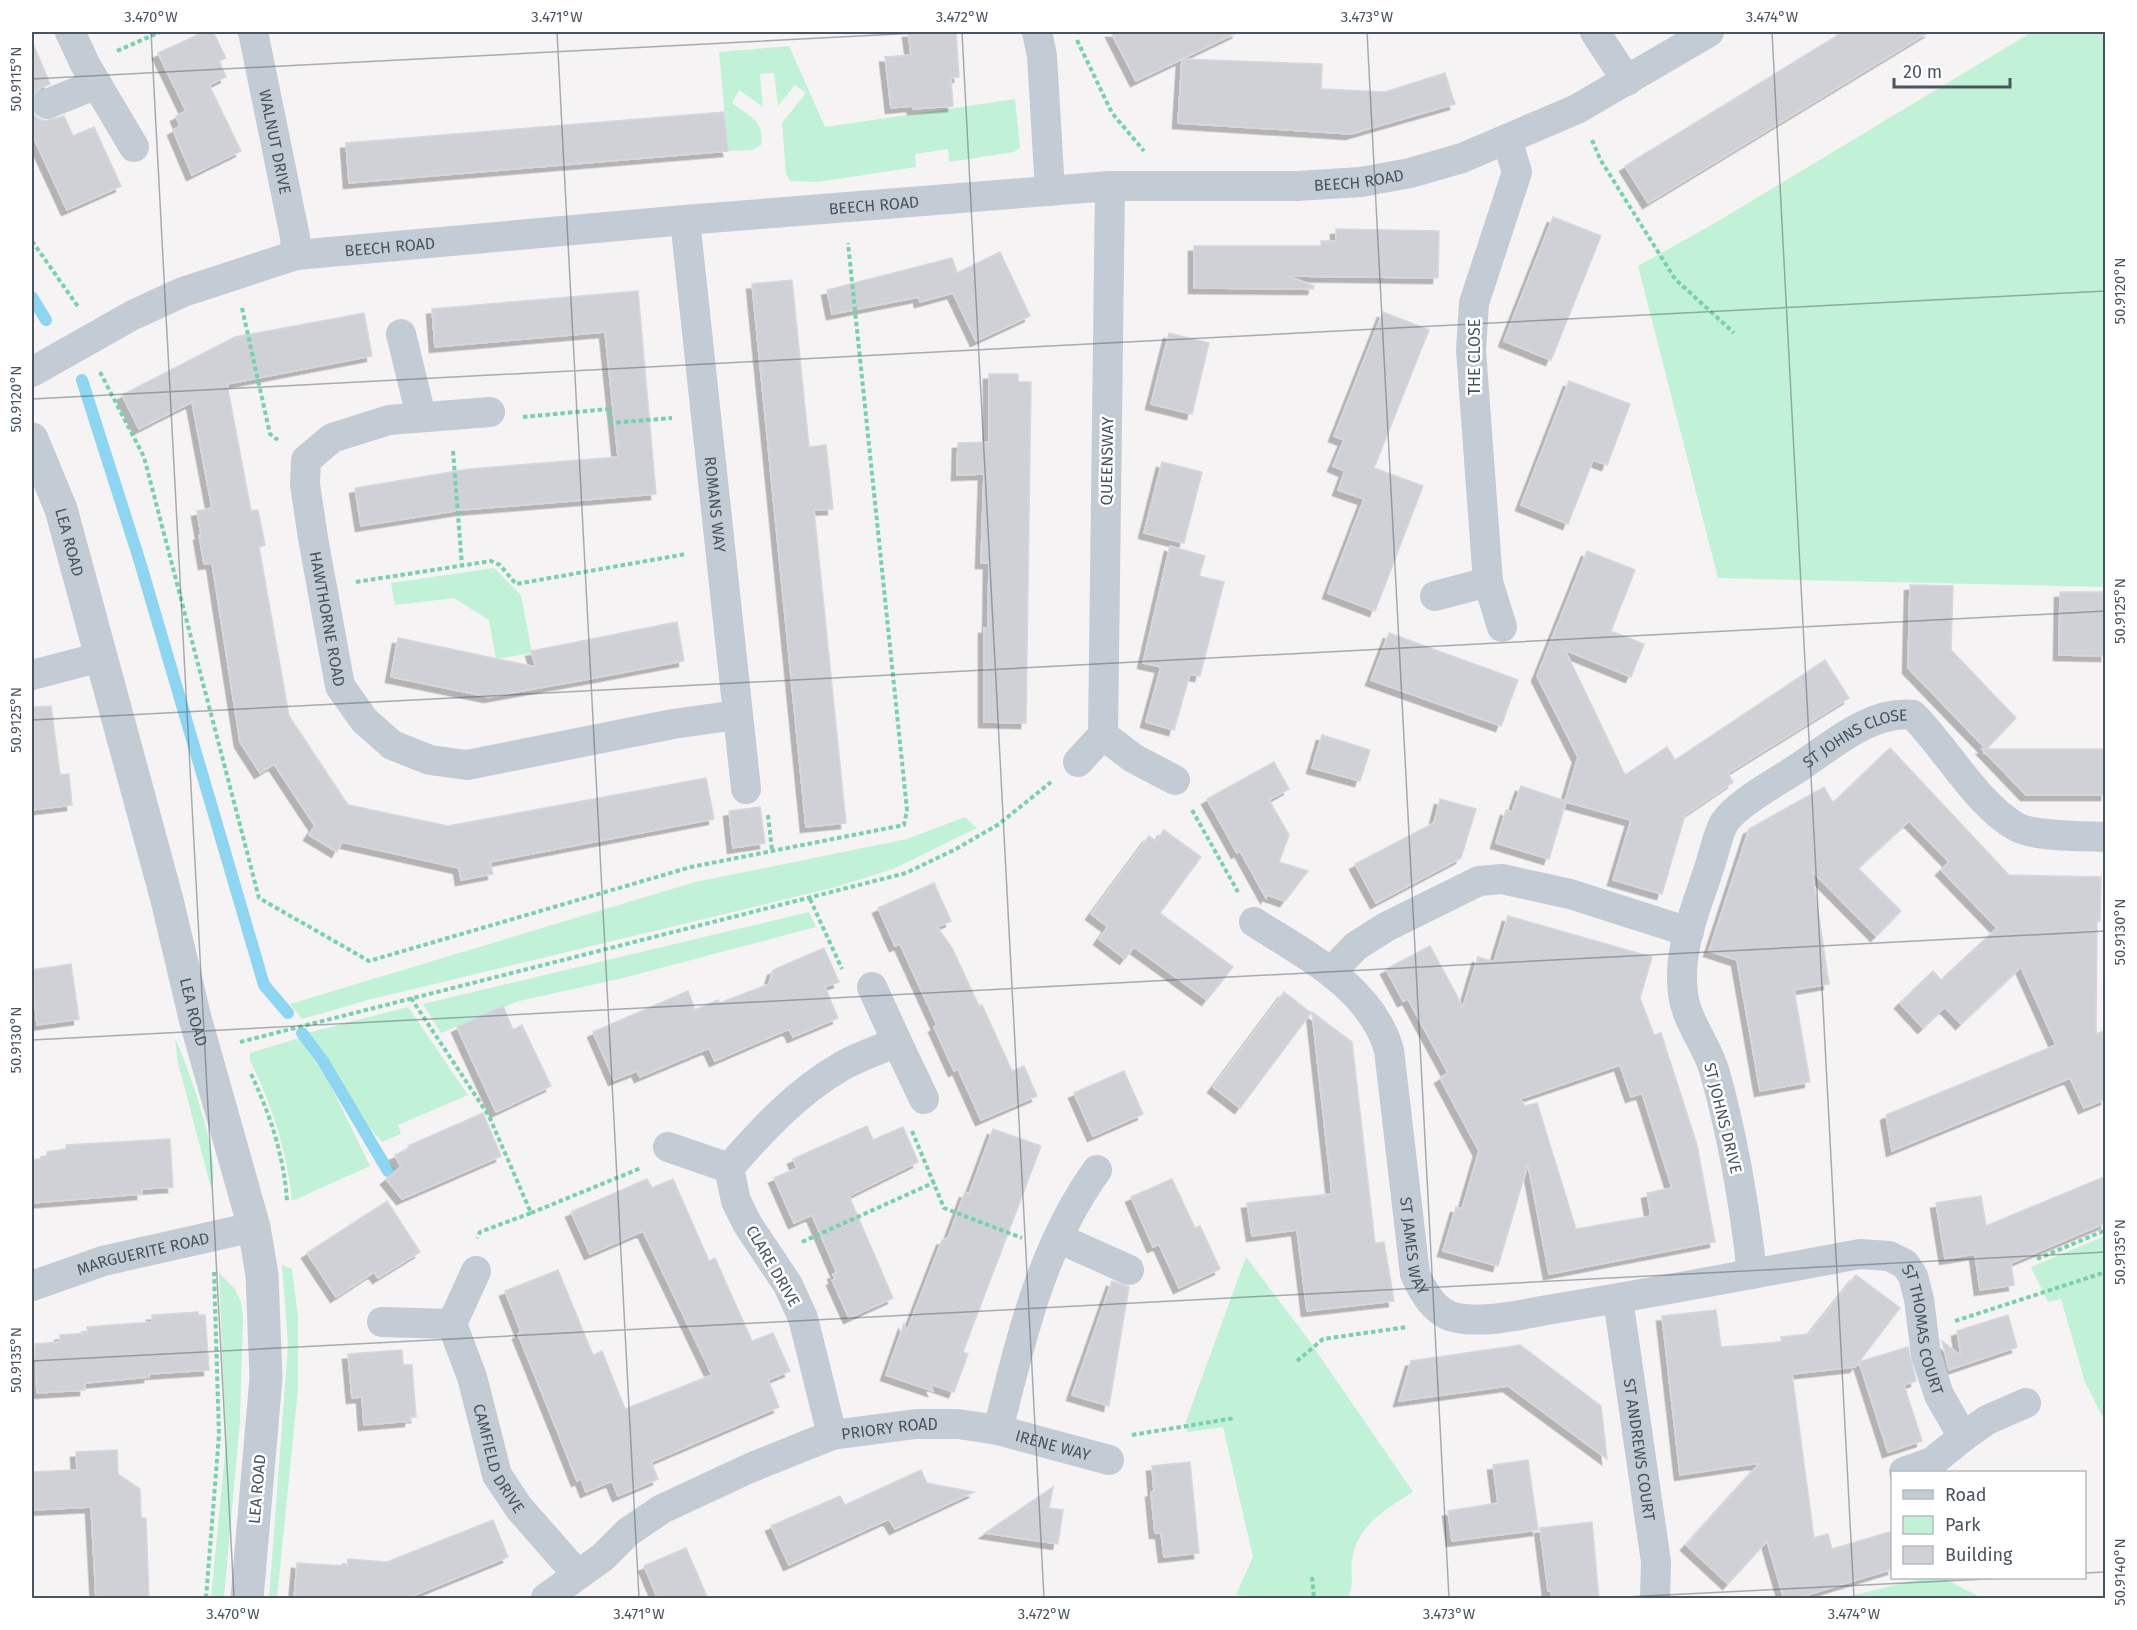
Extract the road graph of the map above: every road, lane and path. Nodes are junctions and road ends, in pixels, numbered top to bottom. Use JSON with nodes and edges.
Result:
{"nodes":[{"id":1,"x":70,"y":32,"type":"edge"},
{"id":2,"x":160,"y":32,"type":"edge"},
{"id":3,"x":253,"y":32,"type":"edge"},
{"id":4,"x":1037,"y":32,"type":"edge"},
{"id":5,"x":1072,"y":32,"type":"edge"},
{"id":6,"x":1595,"y":32,"type":"edge"},
{"id":7,"x":1709,"y":32,"type":"edge"},
{"id":8,"x":91,"y":75,"type":"junction"},
{"id":9,"x":1627,"y":81,"type":"junction"},
{"id":10,"x":47,"y":104,"type":"dead end"},
{"id":11,"x":1577,"y":109,"type":"junction"},
{"id":12,"x":1507,"y":140,"type":"junction"},
{"id":13,"x":134,"y":147,"type":"dead end"},
{"id":14,"x":1154,"y":185,"type":"junction"},
{"id":15,"x":1110,"y":186,"type":"junction"},
{"id":16,"x":1050,"y":191,"type":"junction"},
{"id":17,"x":685,"y":220,"type":"junction"},
{"id":18,"x":32,"y":241,"type":"edge"},
{"id":19,"x":296,"y":255,"type":"junction"},
{"id":20,"x":235,"y":273,"type":"junction"},
{"id":21,"x":1734,"y":333,"type":"dead end"},
{"id":22,"x":401,"y":334,"type":"dead end"},
{"id":23,"x":88,"y":339,"type":"junction"},
{"id":24,"x":32,"y":372,"type":"edge"},
{"id":25,"x":490,"y":412,"type":"joint"},
{"id":26,"x":450,"y":413,"type":"junction"},
{"id":27,"x":421,"y":416,"type":"junction"},
{"id":28,"x":705,"y":416,"type":"junction"},
{"id":29,"x":32,"y":439,"type":"edge"},
{"id":30,"x":306,"y":460,"type":"junction"},
{"id":31,"x":719,"y":550,"type":"junction"},
{"id":32,"x":462,"y":567,"type":"junction"},
{"id":33,"x":1488,"y":582,"type":"junction"},
{"id":34,"x":323,"y":587,"type":"junction"},
{"id":35,"x":1435,"y":596,"type":"dead end"},
{"id":36,"x":1502,"y":627,"type":"dead end"},
{"id":37,"x":101,"y":657,"type":"junction"},
{"id":38,"x":32,"y":675,"type":"edge"},
{"id":39,"x":737,"y":715,"type":"junction"},
{"id":40,"x":1103,"y":735,"type":"junction"},
{"id":41,"x":1078,"y":762,"type":"joint"},
{"id":42,"x":1176,"y":780,"type":"joint"},
{"id":43,"x":746,"y":789,"type":"dead end"},
{"id":44,"x":2106,"y":837,"type":"edge"},
{"id":45,"x":810,"y":899,"type":"junction"},
{"id":46,"x":1254,"y":922,"type":"joint"},
{"id":47,"x":1689,"y":932,"type":"junction"},
{"id":48,"x":369,"y":961,"type":"dead end"},
{"id":49,"x":1332,"y":971,"type":"junction"},
{"id":50,"x":872,"y":987,"type":"joint"},
{"id":51,"x":411,"y":998,"type":"junction"},
{"id":52,"x":195,"y":1018,"type":"junction"},
{"id":53,"x":897,"y":1042,"type":"junction"},
{"id":54,"x":924,"y":1098,"type":"joint"},
{"id":55,"x":668,"y":1146,"type":"joint"},
{"id":56,"x":729,"y":1168,"type":"junction"},
{"id":57,"x":1097,"y":1170,"type":"dead end"},
{"id":58,"x":935,"y":1182,"type":"junction"},
{"id":59,"x":531,"y":1213,"type":"junction"},
{"id":60,"x":254,"y":1227,"type":"junction"},
{"id":61,"x":2106,"y":1230,"type":"edge"},
{"id":62,"x":210,"y":1237,"type":"junction"},
{"id":63,"x":1055,"y":1244,"type":"junction"},
{"id":64,"x":769,"y":1257,"type":"junction"},
{"id":65,"x":2037,"y":1259,"type":"dead end"},
{"id":66,"x":1129,"y":1270,"type":"dead end"},
{"id":67,"x":476,"y":1271,"type":"joint"},
{"id":68,"x":2106,"y":1272,"type":"edge"},
{"id":69,"x":1752,"y":1274,"type":"junction"},
{"id":70,"x":32,"y":1286,"type":"edge"},
{"id":71,"x":1618,"y":1299,"type":"junction"},
{"id":72,"x":1443,"y":1312,"type":"junction"},
{"id":73,"x":382,"y":1322,"type":"dead end"},
{"id":74,"x":452,"y":1324,"type":"junction"},
{"id":75,"x":1924,"y":1331,"type":"junction"},
{"id":76,"x":1297,"y":1361,"type":"dead end"},
{"id":77,"x":2026,"y":1403,"type":"dead end"},
{"id":78,"x":1235,"y":1418,"type":"dead end"},
{"id":79,"x":998,"y":1430,"type":"junction"},
{"id":80,"x":832,"y":1435,"type":"junction"},
{"id":81,"x":1963,"y":1437,"type":"junction"},
{"id":82,"x":1109,"y":1461,"type":"joint"},
{"id":83,"x":1909,"y":1471,"type":"edge"},
{"id":84,"x":577,"y":1574,"type":"junction"},
{"id":85,"x":1312,"y":1577,"type":"dead end"},
{"id":86,"x":206,"y":1599,"type":"edge"},
{"id":87,"x":247,"y":1599,"type":"edge"},
{"id":88,"x":546,"y":1599,"type":"edge"},
{"id":89,"x":1314,"y":1599,"type":"edge"},
{"id":90,"x":1655,"y":1599,"type":"edge"}],
"edges":[{"from":1,"to":8,"type":"street"},
{"from":2,"to":8,"type":"path"},
{"from":3,"to":19,"type":"street","name":"WALNUT DRIVE"},
{"from":4,"to":16,"type":"street"},
{"from":5,"to":14,"type":"path"},
{"from":6,"to":9,"type":"street"},
{"from":7,"to":9,"type":"street","name":"BEECH ROAD"},
{"from":8,"to":10,"type":"street"},
{"from":8,"to":13,"type":"street"},
{"from":9,"to":11,"type":"street","name":"BEECH ROAD"},
{"from":11,"to":12,"type":"street","name":"BEECH ROAD"},
{"from":11,"to":21,"type":"path"},
{"from":12,"to":14,"type":"street","name":"BEECH ROAD"},
{"from":12,"to":33,"type":"street","name":"THE CLOSE"},
{"from":14,"to":15,"type":"street","name":"BEECH ROAD"},
{"from":15,"to":16,"type":"street","name":"BEECH ROAD"},
{"from":15,"to":40,"type":"street","name":"QUEENSWAY"},
{"from":16,"to":17,"type":"street","name":"BEECH ROAD"},
{"from":17,"to":19,"type":"street","name":"BEECH ROAD"},
{"from":17,"to":28,"type":"street","name":"ROMANS WAY"},
{"from":18,"to":23,"type":"path"},
{"from":19,"to":20,"type":"street","name":"BEECH ROAD"},
{"from":20,"to":23,"type":"street","name":"BEECH ROAD"},
{"from":20,"to":30,"type":"path"},
{"from":22,"to":27,"type":"street"},
{"from":23,"to":24,"type":"street","name":"BEECH ROAD"},
{"from":23,"to":48,"type":"path"},
{"from":25,"to":26,"type":"street"},
{"from":25,"to":28,"type":"path"},
{"from":26,"to":27,"type":"street"},
{"from":26,"to":32,"type":"path"},
{"from":27,"to":30,"type":"street"},
{"from":28,"to":31,"type":"street","name":"ROMANS WAY"},
{"from":29,"to":37,"type":"street","name":"LEA ROAD"},
{"from":30,"to":34,"type":"street","name":"HAWTHORNE ROAD"},
{"from":31,"to":32,"type":"path"},
{"from":31,"to":39,"type":"street","name":"ROMANS WAY"},
{"from":32,"to":34,"type":"path"},
{"from":33,"to":35,"type":"street"},
{"from":33,"to":36,"type":"street","name":"THE CLOSE"},
{"from":34,"to":39,"type":"street","name":"HAWTHORNE ROAD"},
{"from":37,"to":38,"type":"street"},
{"from":37,"to":52,"type":"street","name":"LEA ROAD"},
{"from":39,"to":43,"type":"street","name":"ROMANS WAY"},
{"from":40,"to":41,"type":"street"},
{"from":40,"to":42,"type":"street"},
{"from":41,"to":45,"type":"path"},
{"from":42,"to":46,"type":"path"},
{"from":44,"to":47,"type":"street","name":"ST JOHNS CLOSE"},
{"from":45,"to":50,"type":"path"},
{"from":45,"to":51,"type":"path"},
{"from":46,"to":49,"type":"street","name":"ST JAMES WAY"},
{"from":47,"to":49,"type":"street"},
{"from":47,"to":69,"type":"street","name":"ST JOHNS DRIVE"},
{"from":49,"to":72,"type":"street","name":"ST JAMES WAY"},
{"from":50,"to":53,"type":"street"},
{"from":51,"to":52,"type":"path"},
{"from":51,"to":59,"type":"path"},
{"from":52,"to":60,"type":"street","name":"LEA ROAD"},
{"from":53,"to":54,"type":"street"},
{"from":53,"to":56,"type":"street"},
{"from":54,"to":58,"type":"path"},
{"from":55,"to":56,"type":"street"},
{"from":55,"to":59,"type":"path"},
{"from":56,"to":64,"type":"street","name":"CLARE DRIVE"},
{"from":57,"to":63,"type":"street"},
{"from":58,"to":63,"type":"path"},
{"from":58,"to":64,"type":"path"},
{"from":59,"to":67,"type":"path"},
{"from":60,"to":62,"type":"street","name":"MARGUERITE ROAD"},
{"from":60,"to":87,"type":"street","name":"LEA ROAD"},
{"from":61,"to":65,"type":"path"},
{"from":62,"to":70,"type":"street","name":"MARGUERITE ROAD"},
{"from":62,"to":86,"type":"path"},
{"from":63,"to":66,"type":"street"},
{"from":63,"to":79,"type":"street"},
{"from":64,"to":80,"type":"street","name":"CLARE DRIVE"},
{"from":67,"to":74,"type":"street"},
{"from":68,"to":75,"type":"path"},
{"from":69,"to":71,"type":"street","name":"ST JAMES WAY"},
{"from":69,"to":75,"type":"street","name":"ST THOMAS COURT"},
{"from":71,"to":72,"type":"street","name":"ST JAMES WAY"},
{"from":71,"to":90,"type":"street","name":"ST ANDREWS COURT"},
{"from":72,"to":76,"type":"path"},
{"from":73,"to":74,"type":"street"},
{"from":74,"to":84,"type":"street","name":"CAMFIELD DRIVE"},
{"from":75,"to":81,"type":"street","name":"ST THOMAS COURT"},
{"from":77,"to":81,"type":"street"},
{"from":78,"to":82,"type":"path"},
{"from":79,"to":80,"type":"street","name":"PRIORY ROAD"},
{"from":79,"to":82,"type":"street","name":"IRENE WAY"},
{"from":80,"to":84,"type":"street","name":"PRIORY ROAD"},
{"from":81,"to":83,"type":"street"},
{"from":84,"to":88,"type":"street","name":"PRIORY ROAD"},
{"from":85,"to":89,"type":"path"}]}
